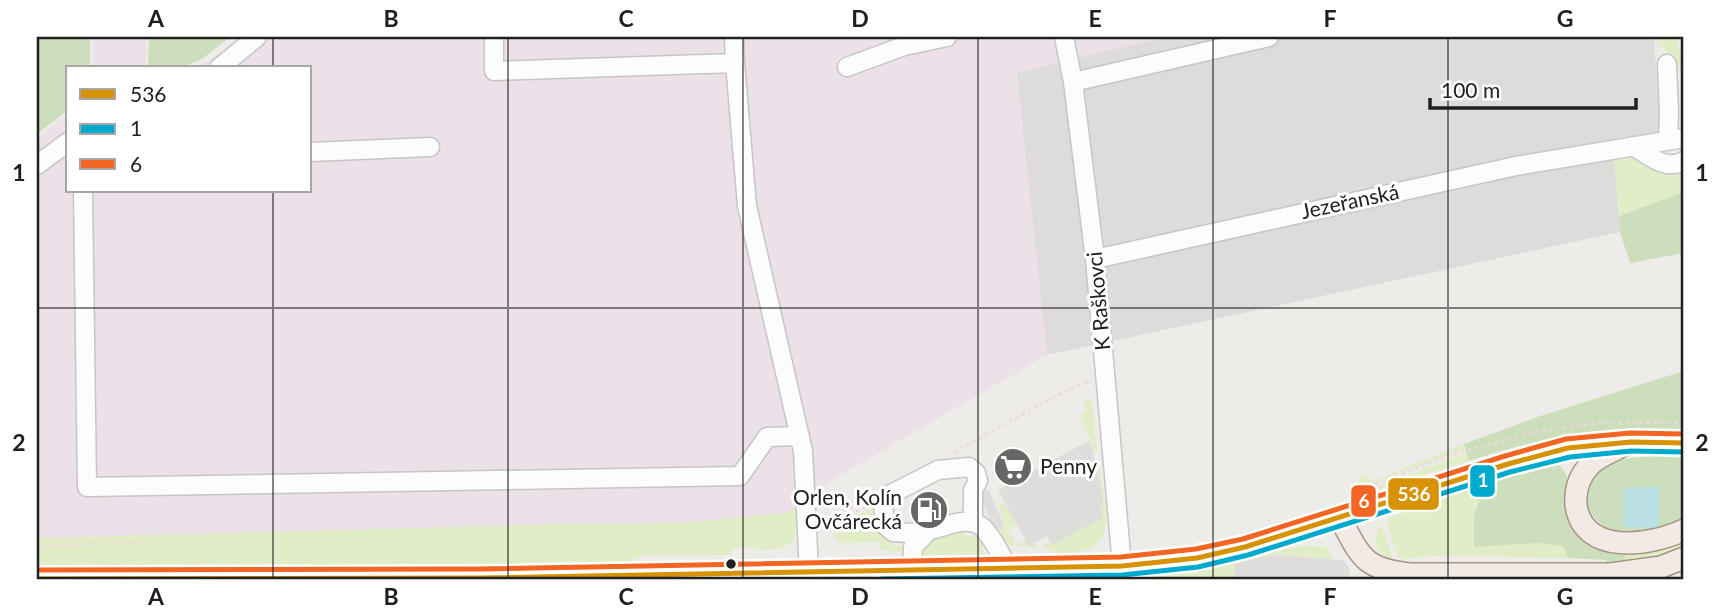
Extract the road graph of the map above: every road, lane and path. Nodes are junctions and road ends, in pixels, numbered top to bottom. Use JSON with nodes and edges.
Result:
{"nodes":[{"id":1,"x":257,"y":37,"type":"edge"},
{"id":2,"x":494,"y":37,"type":"edge"},
{"id":3,"x":734,"y":37,"type":"edge"},
{"id":4,"x":947,"y":37,"type":"edge"},
{"id":5,"x":1064,"y":37,"type":"edge"},
{"id":6,"x":1269,"y":37,"type":"edge"},
{"id":7,"x":734,"y":63,"type":"junction"},
{"id":8,"x":1667,"y":64,"type":"dead end"},
{"id":9,"x":221,"y":66,"type":"edge"},
{"id":10,"x":847,"y":67,"type":"dead end"},
{"id":11,"x":1073,"y":82,"type":"junction"},
{"id":12,"x":1676,"y":139,"type":"edge"},
{"id":13,"x":66,"y":143,"type":"edge"},
{"id":14,"x":1633,"y":146,"type":"junction"},
{"id":15,"x":430,"y":147,"type":"dead end"},
{"id":16,"x":312,"y":152,"type":"edge"},
{"id":17,"x":1684,"y":161,"type":"edge"},
{"id":18,"x":37,"y":165,"type":"edge"},
{"id":19,"x":83,"y":192,"type":"edge"},
{"id":20,"x":1095,"y":259,"type":"junction"},
{"id":21,"x":1094,"y":374,"type":"dead end"},
{"id":22,"x":800,"y":436,"type":"junction"},
{"id":23,"x":1631,"y":442,"type":"junction"},
{"id":24,"x":1684,"y":443,"type":"edge"},
{"id":25,"x":949,"y":455,"type":"dead end"},
{"id":26,"x":876,"y":501,"type":"junction"},
{"id":27,"x":1340,"y":518,"type":"junction"},
{"id":28,"x":973,"y":522,"type":"junction"},
{"id":29,"x":1684,"y":530,"type":"edge"},
{"id":30,"x":928,"y":531,"type":"junction"},
{"id":31,"x":37,"y":547,"type":"edge"},
{"id":32,"x":1684,"y":558,"type":"edge"},
{"id":33,"x":1122,"y":566,"type":"junction"},
{"id":34,"x":912,"y":570,"type":"junction"},
{"id":35,"x":997,"y":572,"type":"edge"},
{"id":36,"x":798,"y":574,"type":"edge"},
{"id":37,"x":699,"y":576,"type":"edge"},
{"id":38,"x":584,"y":577,"type":"edge"},
{"id":39,"x":154,"y":578,"type":"edge"},
{"id":40,"x":37,"y":579,"type":"edge"}],
"edges":[{"from":1,"to":9,"type":"street"},
{"from":2,"to":7,"type":"street"},
{"from":3,"to":7,"type":"street"},
{"from":4,"to":10,"type":"street"},
{"from":5,"to":11,"type":"street","name":"K Raškovci"},
{"from":6,"to":11,"type":"street"},
{"from":7,"to":22,"type":"street"},
{"from":8,"to":12,"type":"street"},
{"from":11,"to":20,"type":"street","name":"K Raškovci"},
{"from":12,"to":14,"type":"street","name":"Jezeřanská"},
{"from":13,"to":18,"type":"street"},
{"from":14,"to":17,"type":"street"},
{"from":14,"to":20,"type":"street","name":"Jezeřanská"},
{"from":15,"to":16,"type":"street"},
{"from":19,"to":22,"type":"street"},
{"from":20,"to":33,"type":"street","name":"K Raškovci"},
{"from":21,"to":25,"type":"path"},
{"from":22,"to":36,"type":"street"},
{"from":23,"to":24,"type":"main road"},
{"from":23,"to":27,"type":"main road"},
{"from":23,"to":29,"type":"main road"},
{"from":26,"to":26,"type":"path"},
{"from":26,"to":28,"type":"street"},
{"from":26,"to":30,"type":"street"},
{"from":27,"to":32,"type":"main road"},
{"from":27,"to":33,"type":"main road"},
{"from":28,"to":30,"type":"street"},
{"from":28,"to":35,"type":"street"},
{"from":30,"to":34,"type":"street"},
{"from":31,"to":39,"type":"path"},
{"from":33,"to":35,"type":"main road"},
{"from":34,"to":35,"type":"main road"},
{"from":34,"to":36,"type":"main road"},
{"from":36,"to":37,"type":"main road"},
{"from":37,"to":38,"type":"main road"},
{"from":38,"to":39,"type":"main road"},
{"from":39,"to":40,"type":"main road"}]}
